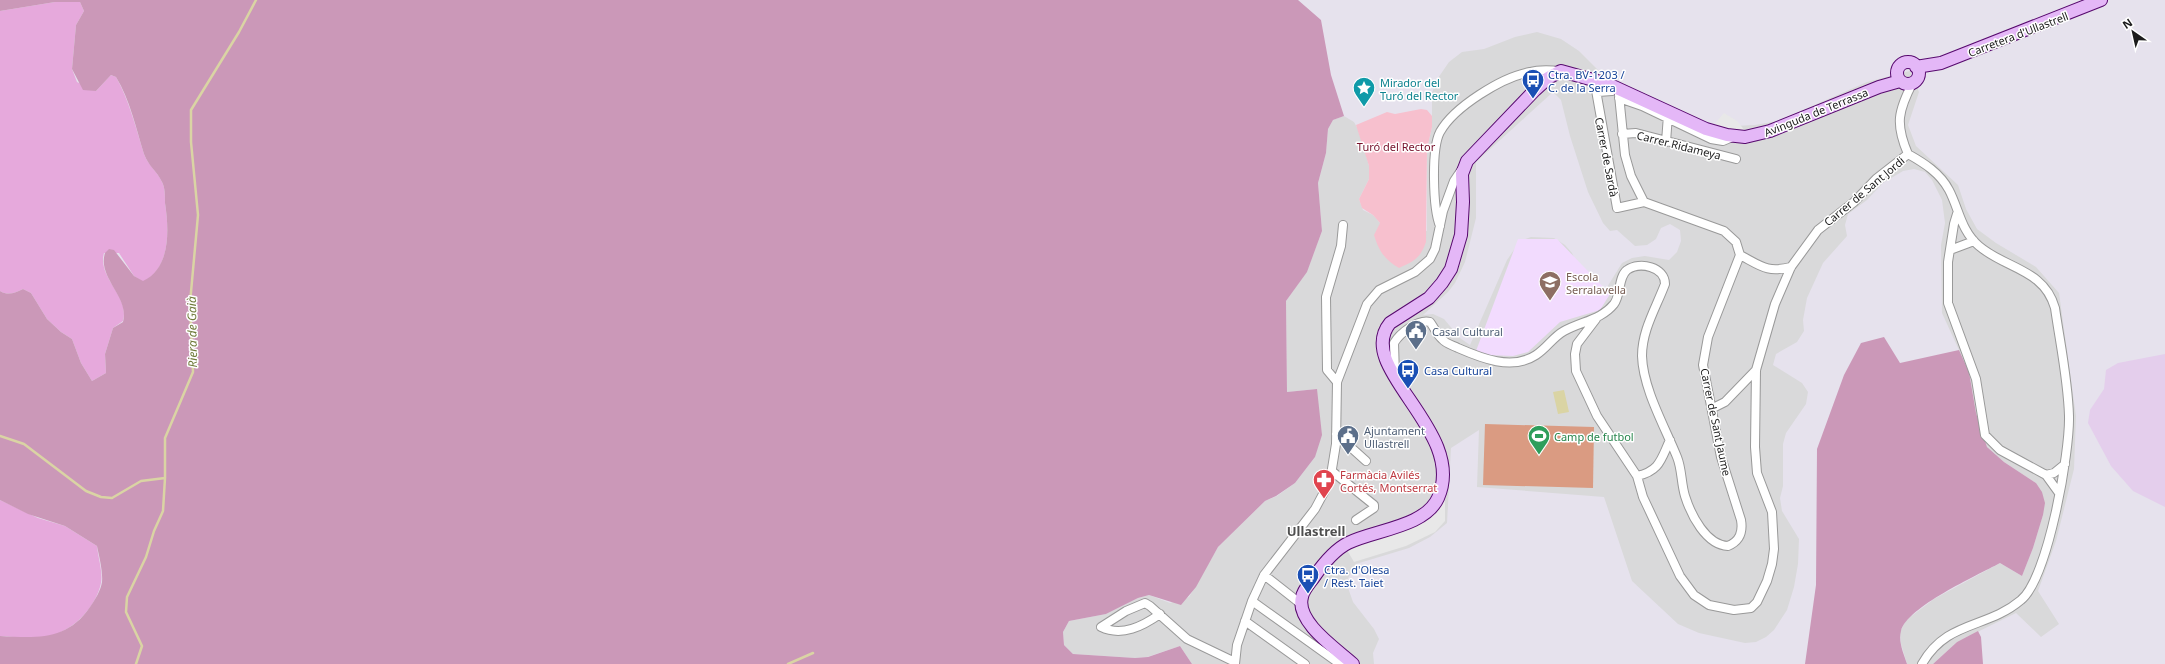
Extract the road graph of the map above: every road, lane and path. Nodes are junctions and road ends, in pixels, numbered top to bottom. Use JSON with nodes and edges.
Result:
{"nodes":[{"id":1,"x":2101,"y":0,"type":"edge"},
{"id":2,"x":1561,"y":71,"type":"junction"},
{"id":3,"x":1908,"y":77,"type":"junction"},
{"id":4,"x":1594,"y":79,"type":"junction"},
{"id":5,"x":1619,"y":93,"type":"junction"},
{"id":6,"x":1668,"y":115,"type":"junction"},
{"id":7,"x":1622,"y":134,"type":"junction"},
{"id":8,"x":1666,"y":142,"type":"junction"},
{"id":9,"x":1908,"y":154,"type":"junction"},
{"id":10,"x":1736,"y":159,"type":"dead end"},
{"id":11,"x":1463,"y":168,"type":"junction"},
{"id":12,"x":1644,"y":202,"type":"junction"},
{"id":13,"x":1958,"y":214,"type":"junction"},
{"id":14,"x":1343,"y":225,"type":"dead end"},
{"id":15,"x":1440,"y":226,"type":"junction"},
{"id":16,"x":1974,"y":241,"type":"junction"},
{"id":17,"x":1950,"y":250,"type":"junction"},
{"id":18,"x":1740,"y":255,"type":"junction"},
{"id":19,"x":1791,"y":267,"type":"junction"},
{"id":20,"x":1596,"y":319,"type":"junction"},
{"id":21,"x":1756,"y":370,"type":"junction"},
{"id":22,"x":1395,"y":378,"type":"junction"},
{"id":23,"x":1337,"y":382,"type":"junction"},
{"id":24,"x":1713,"y":408,"type":"junction"},
{"id":25,"x":1336,"y":434,"type":"junction"},
{"id":26,"x":1670,"y":440,"type":"junction"},
{"id":27,"x":1366,"y":461,"type":"dead end"},
{"id":28,"x":2066,"y":464,"type":"junction"},
{"id":29,"x":1333,"y":472,"type":"junction"},
{"id":30,"x":2046,"y":475,"type":"junction"},
{"id":31,"x":1637,"y":476,"type":"junction"},
{"id":32,"x":2059,"y":493,"type":"junction"},
{"id":33,"x":1356,"y":520,"type":"dead end"},
{"id":34,"x":1264,"y":575,"type":"junction"},
{"id":35,"x":1252,"y":601,"type":"junction"},
{"id":36,"x":1301,"y":604,"type":"junction"},
{"id":37,"x":1160,"y":614,"type":"junction"},
{"id":38,"x":1245,"y":621,"type":"junction"},
{"id":39,"x":1235,"y":663,"type":"edge"},
{"id":40,"x":1305,"y":664,"type":"edge"},
{"id":41,"x":1340,"y":664,"type":"edge"},
{"id":42,"x":1353,"y":664,"type":"edge"},
{"id":43,"x":1922,"y":664,"type":"edge"}],
"edges":[{"from":1,"to":3,"type":"street","name":"Carretera d'Ullastrell"},
{"from":2,"to":4,"type":"street","name":"Avinguda de Terrassa"},
{"from":2,"to":11,"type":"street"},
{"from":2,"to":15,"type":"street"},
{"from":3,"to":6,"type":"street","name":"Avinguda de Terrassa"},
{"from":3,"to":9,"type":"street"},
{"from":4,"to":5,"type":"street","name":"Avinguda de Terrassa"},
{"from":4,"to":12,"type":"street","name":"Carrer de Sardà"},
{"from":5,"to":6,"type":"street","name":"Avinguda de Terrassa"},
{"from":5,"to":7,"type":"street"},
{"from":6,"to":8,"type":"street"},
{"from":7,"to":8,"type":"street","name":"Carrer Ridameya"},
{"from":7,"to":12,"type":"street"},
{"from":8,"to":10,"type":"street","name":"Carrer Ridameya"},
{"from":9,"to":13,"type":"street"},
{"from":9,"to":19,"type":"street","name":"Carrer de Sant Jordi"},
{"from":11,"to":15,"type":"street"},
{"from":11,"to":22,"type":"street"},
{"from":12,"to":18,"type":"street"},
{"from":13,"to":16,"type":"street"},
{"from":13,"to":17,"type":"street"},
{"from":14,"to":23,"type":"street"},
{"from":15,"to":23,"type":"street"},
{"from":16,"to":17,"type":"street"},
{"from":16,"to":28,"type":"street"},
{"from":17,"to":30,"type":"street"},
{"from":18,"to":19,"type":"street"},
{"from":18,"to":24,"type":"street","name":"Carrer de Sant Jaume"},
{"from":19,"to":21,"type":"street","name":"Carrer de Sant Jordi"},
{"from":20,"to":22,"type":"street"},
{"from":20,"to":26,"type":"street","name":"Carrer de Sant Jaume"},
{"from":20,"to":31,"type":"street"},
{"from":21,"to":24,"type":"street"},
{"from":21,"to":31,"type":"street","name":"Carrer de Sant Jordi"},
{"from":22,"to":36,"type":"street"},
{"from":23,"to":25,"type":"street"},
{"from":24,"to":26,"type":"street","name":"Carrer de Sant Jaume"},
{"from":25,"to":27,"type":"street"},
{"from":25,"to":29,"type":"street"},
{"from":26,"to":31,"type":"street"},
{"from":28,"to":30,"type":"street"},
{"from":28,"to":32,"type":"street"},
{"from":29,"to":33,"type":"street"},
{"from":29,"to":34,"type":"street"},
{"from":30,"to":32,"type":"street"},
{"from":32,"to":43,"type":"street"},
{"from":34,"to":35,"type":"street"},
{"from":34,"to":36,"type":"street"},
{"from":35,"to":38,"type":"street"},
{"from":35,"to":41,"type":"street"},
{"from":36,"to":42,"type":"street"},
{"from":37,"to":37,"type":"street"},
{"from":37,"to":39,"type":"street"},
{"from":38,"to":39,"type":"street"},
{"from":38,"to":40,"type":"street"}]}
